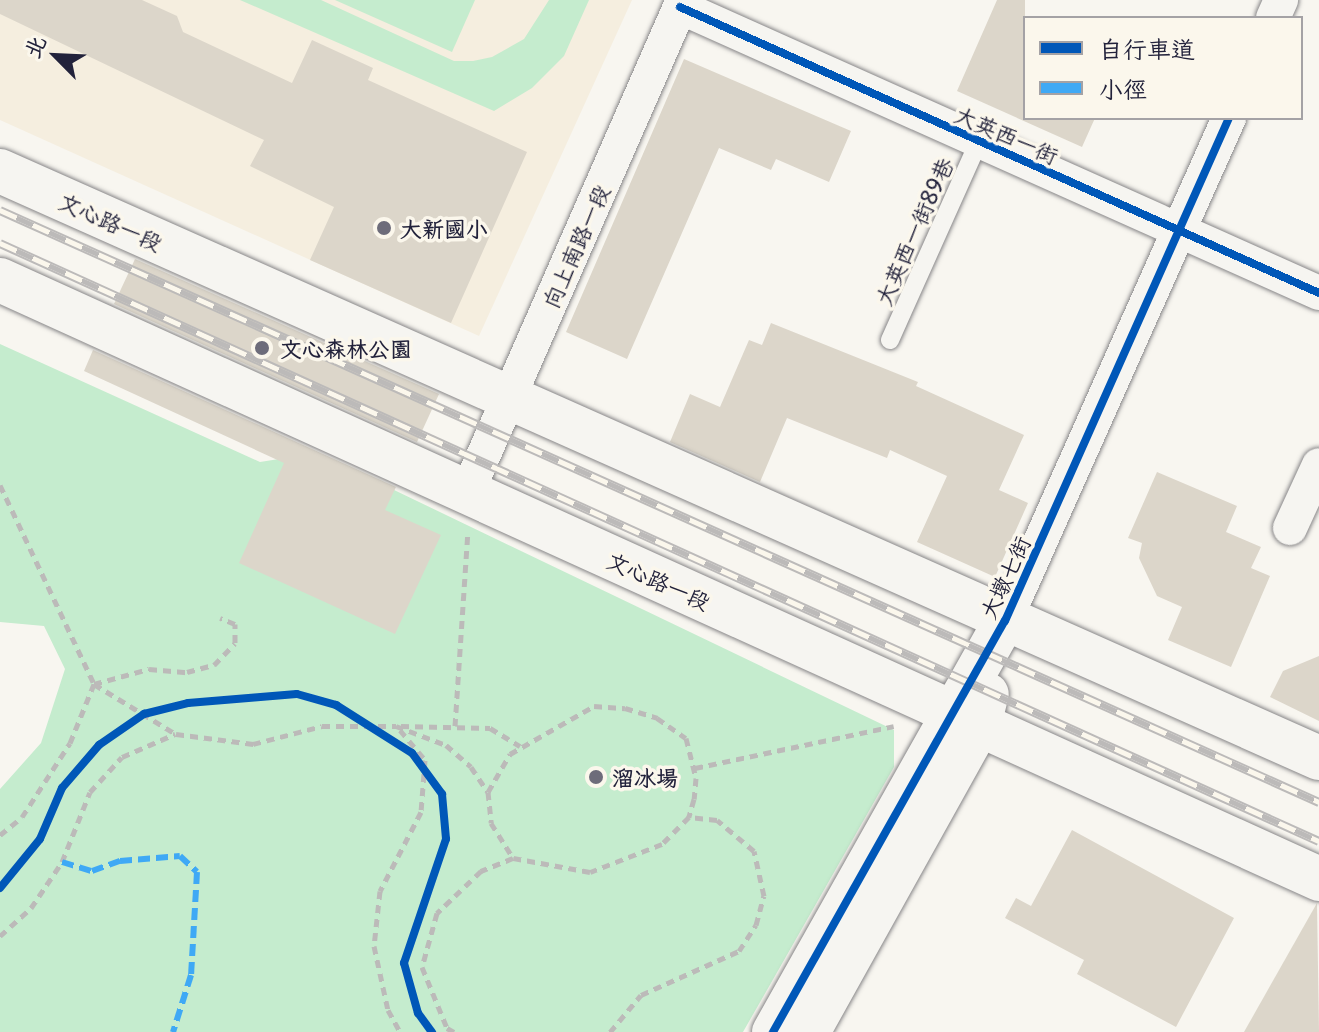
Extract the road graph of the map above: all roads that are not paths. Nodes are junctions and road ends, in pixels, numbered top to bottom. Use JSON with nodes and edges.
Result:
{"nodes":[{"id":1,"x":681,"y":4,"type":"edge"},
{"id":2,"x":1228,"y":120,"type":"edge"},
{"id":3,"x":979,"y":141,"type":"junction"},
{"id":4,"x":0,"y":171,"type":"edge"},
{"id":5,"x":1179,"y":231,"type":"junction"},
{"id":6,"x":0,"y":280,"type":"edge"},
{"id":7,"x":1319,"y":293,"type":"edge"},
{"id":8,"x":890,"y":340,"type":"dead end"},
{"id":9,"x":507,"y":401,"type":"junction"},
{"id":10,"x":1319,"y":465,"type":"edge"},
{"id":11,"x":467,"y":493,"type":"junction"},
{"id":12,"x":1290,"y":528,"type":"dead end"},
{"id":13,"x":1005,"y":621,"type":"junction"},
{"id":14,"x":967,"y":719,"type":"junction"},
{"id":15,"x":1319,"y":758,"type":"edge"},
{"id":16,"x":1319,"y":879,"type":"edge"},
{"id":17,"x":773,"y":1032,"type":"edge"},
{"id":18,"x":809,"y":1032,"type":"edge"}],
"edges":[{"from":1,"to":3,"type":"street","name":"大英西一街"},
{"from":1,"to":9,"type":"street","name":"向上南路一段"},
{"from":2,"to":5,"type":"street","name":"大墩七街"},
{"from":3,"to":5,"type":"street","name":"大英西一街"},
{"from":3,"to":8,"type":"lane","name":"大英西一街89巷"},
{"from":4,"to":9,"type":"main road","name":"文心路一段"},
{"from":5,"to":7,"type":"street","name":"大英西一街"},
{"from":5,"to":13,"type":"street","name":"大墩七街"},
{"from":6,"to":11,"type":"main road","name":"文心路一段"},
{"from":9,"to":11,"type":"street","name":"向上南路一段"},
{"from":9,"to":13,"type":"main road","name":"文心路一段"},
{"from":10,"to":12,"type":"street"},
{"from":11,"to":14,"type":"main road","name":"文心路一段"},
{"from":13,"to":14,"type":"street","name":"大墩七街"},
{"from":13,"to":15,"type":"main road","name":"文心路一段"},
{"from":14,"to":16,"type":"main road","name":"文心路一段"},
{"from":14,"to":17,"type":"street","name":"大墩七街"},
{"from":14,"to":18,"type":"street","name":"大墩七街"}]}
